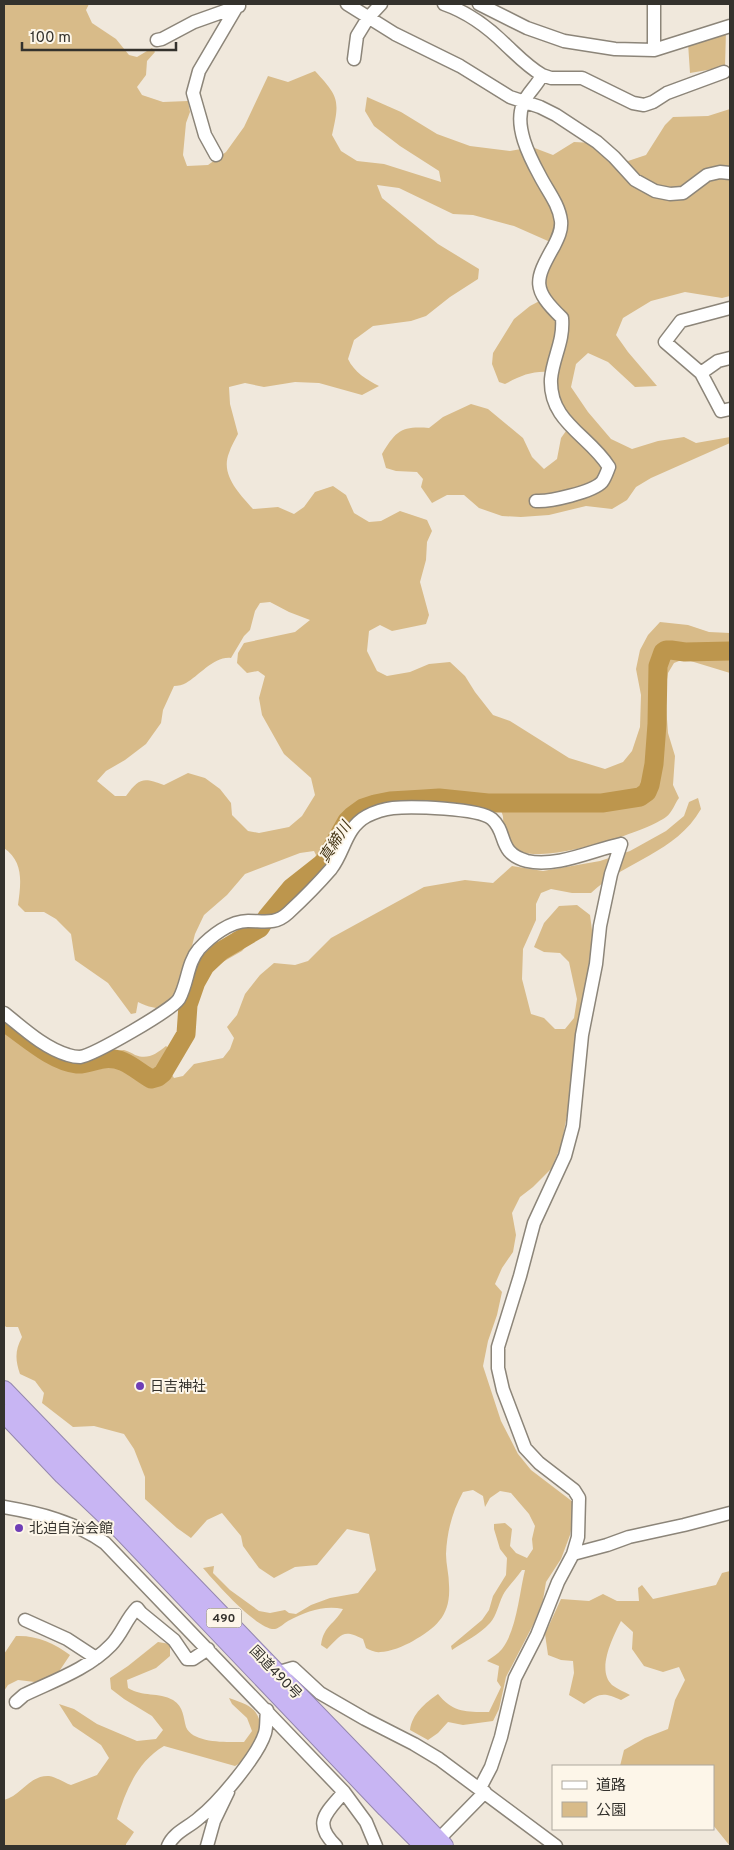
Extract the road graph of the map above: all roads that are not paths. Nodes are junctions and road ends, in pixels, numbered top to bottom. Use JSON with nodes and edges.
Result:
{"nodes":[{"id":1,"x":347,"y":4,"type":"edge"},
{"id":2,"x":382,"y":4,"type":"edge"},
{"id":3,"x":444,"y":4,"type":"edge"},
{"id":4,"x":479,"y":4,"type":"edge"},
{"id":5,"x":654,"y":4,"type":"edge"},
{"id":6,"x":240,"y":6,"type":"edge"},
{"id":7,"x":368,"y":18,"type":"junction"},
{"id":8,"x":730,"y":26,"type":"edge"},
{"id":9,"x":157,"y":40,"type":"dead end"},
{"id":10,"x":654,"y":50,"type":"junction"},
{"id":11,"x":354,"y":59,"type":"dead end"},
{"id":12,"x":724,"y":72,"type":"dead end"},
{"id":13,"x":542,"y":75,"type":"junction"},
{"id":14,"x":523,"y":102,"type":"junction"},
{"id":15,"x":216,"y":156,"type":"dead end"},
{"id":16,"x":730,"y":173,"type":"edge"},
{"id":17,"x":730,"y":308,"type":"edge"},
{"id":18,"x":730,"y":358,"type":"edge"},
{"id":19,"x":701,"y":373,"type":"junction"},
{"id":20,"x":730,"y":409,"type":"edge"},
{"id":21,"x":536,"y":501,"type":"dead end"},
{"id":22,"x":4,"y":1013,"type":"edge"},
{"id":23,"x":4,"y":1390,"type":"edge"},
{"id":24,"x":4,"y":1413,"type":"edge"},
{"id":25,"x":4,"y":1506,"type":"edge"},
{"id":26,"x":730,"y":1513,"type":"edge"},
{"id":27,"x":573,"y":1554,"type":"junction"},
{"id":28,"x":25,"y":1620,"type":"dead end"},
{"id":29,"x":208,"y":1649,"type":"junction"},
{"id":30,"x":96,"y":1658,"type":"junction"},
{"id":31,"x":276,"y":1673,"type":"junction"},
{"id":32,"x":16,"y":1702,"type":"dead end"},
{"id":33,"x":267,"y":1710,"type":"junction"},
{"id":34,"x":232,"y":1783,"type":"junction"},
{"id":35,"x":483,"y":1790,"type":"junction"},
{"id":36,"x":344,"y":1792,"type":"junction"},
{"id":37,"x":435,"y":1845,"type":"edge"},
{"id":38,"x":168,"y":1846,"type":"edge"},
{"id":39,"x":206,"y":1846,"type":"edge"},
{"id":40,"x":336,"y":1846,"type":"edge"},
{"id":41,"x":376,"y":1846,"type":"edge"},
{"id":42,"x":556,"y":1846,"type":"edge"}],
"edges":[{"from":1,"to":7,"type":"street"},
{"from":2,"to":7,"type":"street"},
{"from":3,"to":13,"type":"street"},
{"from":4,"to":10,"type":"street"},
{"from":5,"to":10,"type":"street"},
{"from":6,"to":9,"type":"street"},
{"from":6,"to":15,"type":"street"},
{"from":7,"to":11,"type":"street"},
{"from":7,"to":14,"type":"street"},
{"from":8,"to":10,"type":"street"},
{"from":12,"to":13,"type":"street"},
{"from":13,"to":14,"type":"street"},
{"from":14,"to":16,"type":"street"},
{"from":14,"to":21,"type":"street"},
{"from":17,"to":19,"type":"street"},
{"from":18,"to":19,"type":"street"},
{"from":19,"to":20,"type":"street"},
{"from":22,"to":27,"type":"street"},
{"from":23,"to":31,"type":"highway","name":"国道490号","number":"490"},
{"from":24,"to":37,"type":"highway","name":"国道490号","number":"490"},
{"from":25,"to":29,"type":"street"},
{"from":26,"to":27,"type":"street"},
{"from":27,"to":35,"type":"street"},
{"from":28,"to":30,"type":"street"},
{"from":29,"to":30,"type":"street"},
{"from":29,"to":33,"type":"street"},
{"from":30,"to":32,"type":"street"},
{"from":31,"to":35,"type":"street"},
{"from":31,"to":37,"type":"highway","name":"国道490号","number":"490"},
{"from":33,"to":34,"type":"street"},
{"from":33,"to":36,"type":"street"},
{"from":34,"to":38,"type":"street"},
{"from":34,"to":39,"type":"street"},
{"from":35,"to":37,"type":"street"},
{"from":35,"to":42,"type":"street"},
{"from":36,"to":40,"type":"street"},
{"from":36,"to":41,"type":"street"}]}
